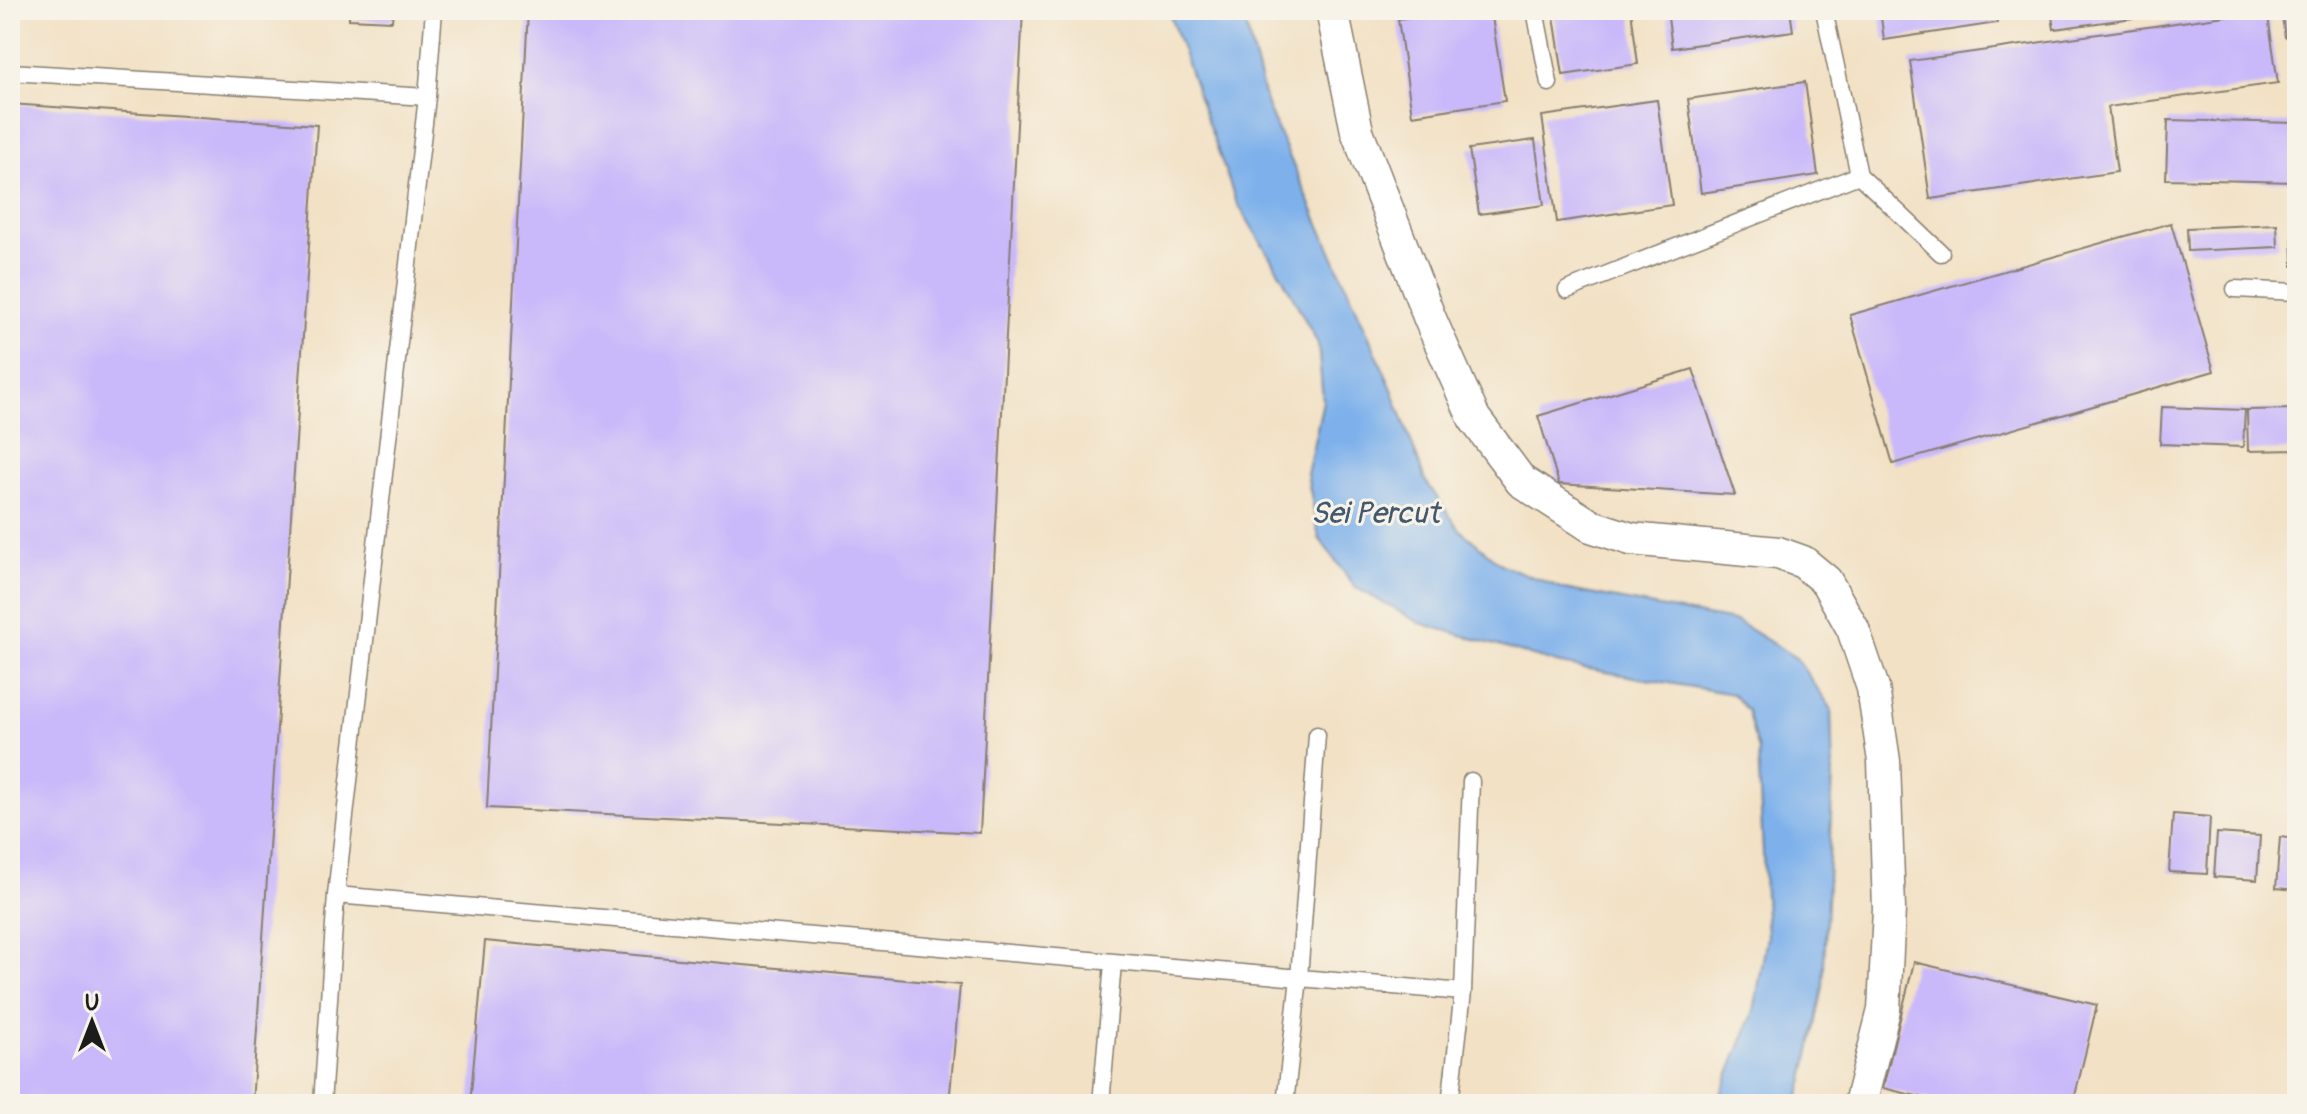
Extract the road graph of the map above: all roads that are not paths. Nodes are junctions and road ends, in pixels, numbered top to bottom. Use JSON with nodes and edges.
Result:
{"nodes":[{"id":1,"x":434,"y":10,"type":"edge"},
{"id":2,"x":1332,"y":10,"type":"edge"},
{"id":3,"x":1535,"y":10,"type":"edge"},
{"id":4,"x":1824,"y":10,"type":"edge"},
{"id":5,"x":10,"y":72,"type":"edge"},
{"id":6,"x":1549,"y":83,"type":"dead end"},
{"id":7,"x":427,"y":97,"type":"junction"},
{"id":8,"x":1859,"y":175,"type":"junction"},
{"id":9,"x":1941,"y":253,"type":"dead end"},
{"id":10,"x":2235,"y":289,"type":"dead end"},
{"id":11,"x":1567,"y":290,"type":"dead end"},
{"id":12,"x":2297,"y":292,"type":"edge"},
{"id":13,"x":1317,"y":735,"type":"dead end"},
{"id":14,"x":1471,"y":781,"type":"dead end"},
{"id":15,"x":336,"y":895,"type":"junction"},
{"id":16,"x":1113,"y":963,"type":"junction"},
{"id":17,"x":1299,"y":978,"type":"junction"},
{"id":18,"x":1463,"y":992,"type":"junction"},
{"id":19,"x":322,"y":1104,"type":"edge"},
{"id":20,"x":1101,"y":1104,"type":"edge"},
{"id":21,"x":1285,"y":1104,"type":"edge"},
{"id":22,"x":1450,"y":1104,"type":"edge"},
{"id":23,"x":1860,"y":1104,"type":"edge"}],
"edges":[{"from":1,"to":7,"type":"lane"},
{"from":2,"to":23,"type":"street"},
{"from":3,"to":6,"type":"lane"},
{"from":4,"to":8,"type":"lane"},
{"from":5,"to":7,"type":"lane"},
{"from":7,"to":15,"type":"lane"},
{"from":8,"to":9,"type":"lane"},
{"from":8,"to":11,"type":"lane"},
{"from":10,"to":12,"type":"lane"},
{"from":13,"to":17,"type":"lane"},
{"from":14,"to":18,"type":"lane"},
{"from":15,"to":16,"type":"lane"},
{"from":15,"to":19,"type":"lane"},
{"from":16,"to":17,"type":"lane"},
{"from":16,"to":20,"type":"lane"},
{"from":17,"to":18,"type":"lane"},
{"from":17,"to":21,"type":"lane"},
{"from":18,"to":22,"type":"lane"}]}
